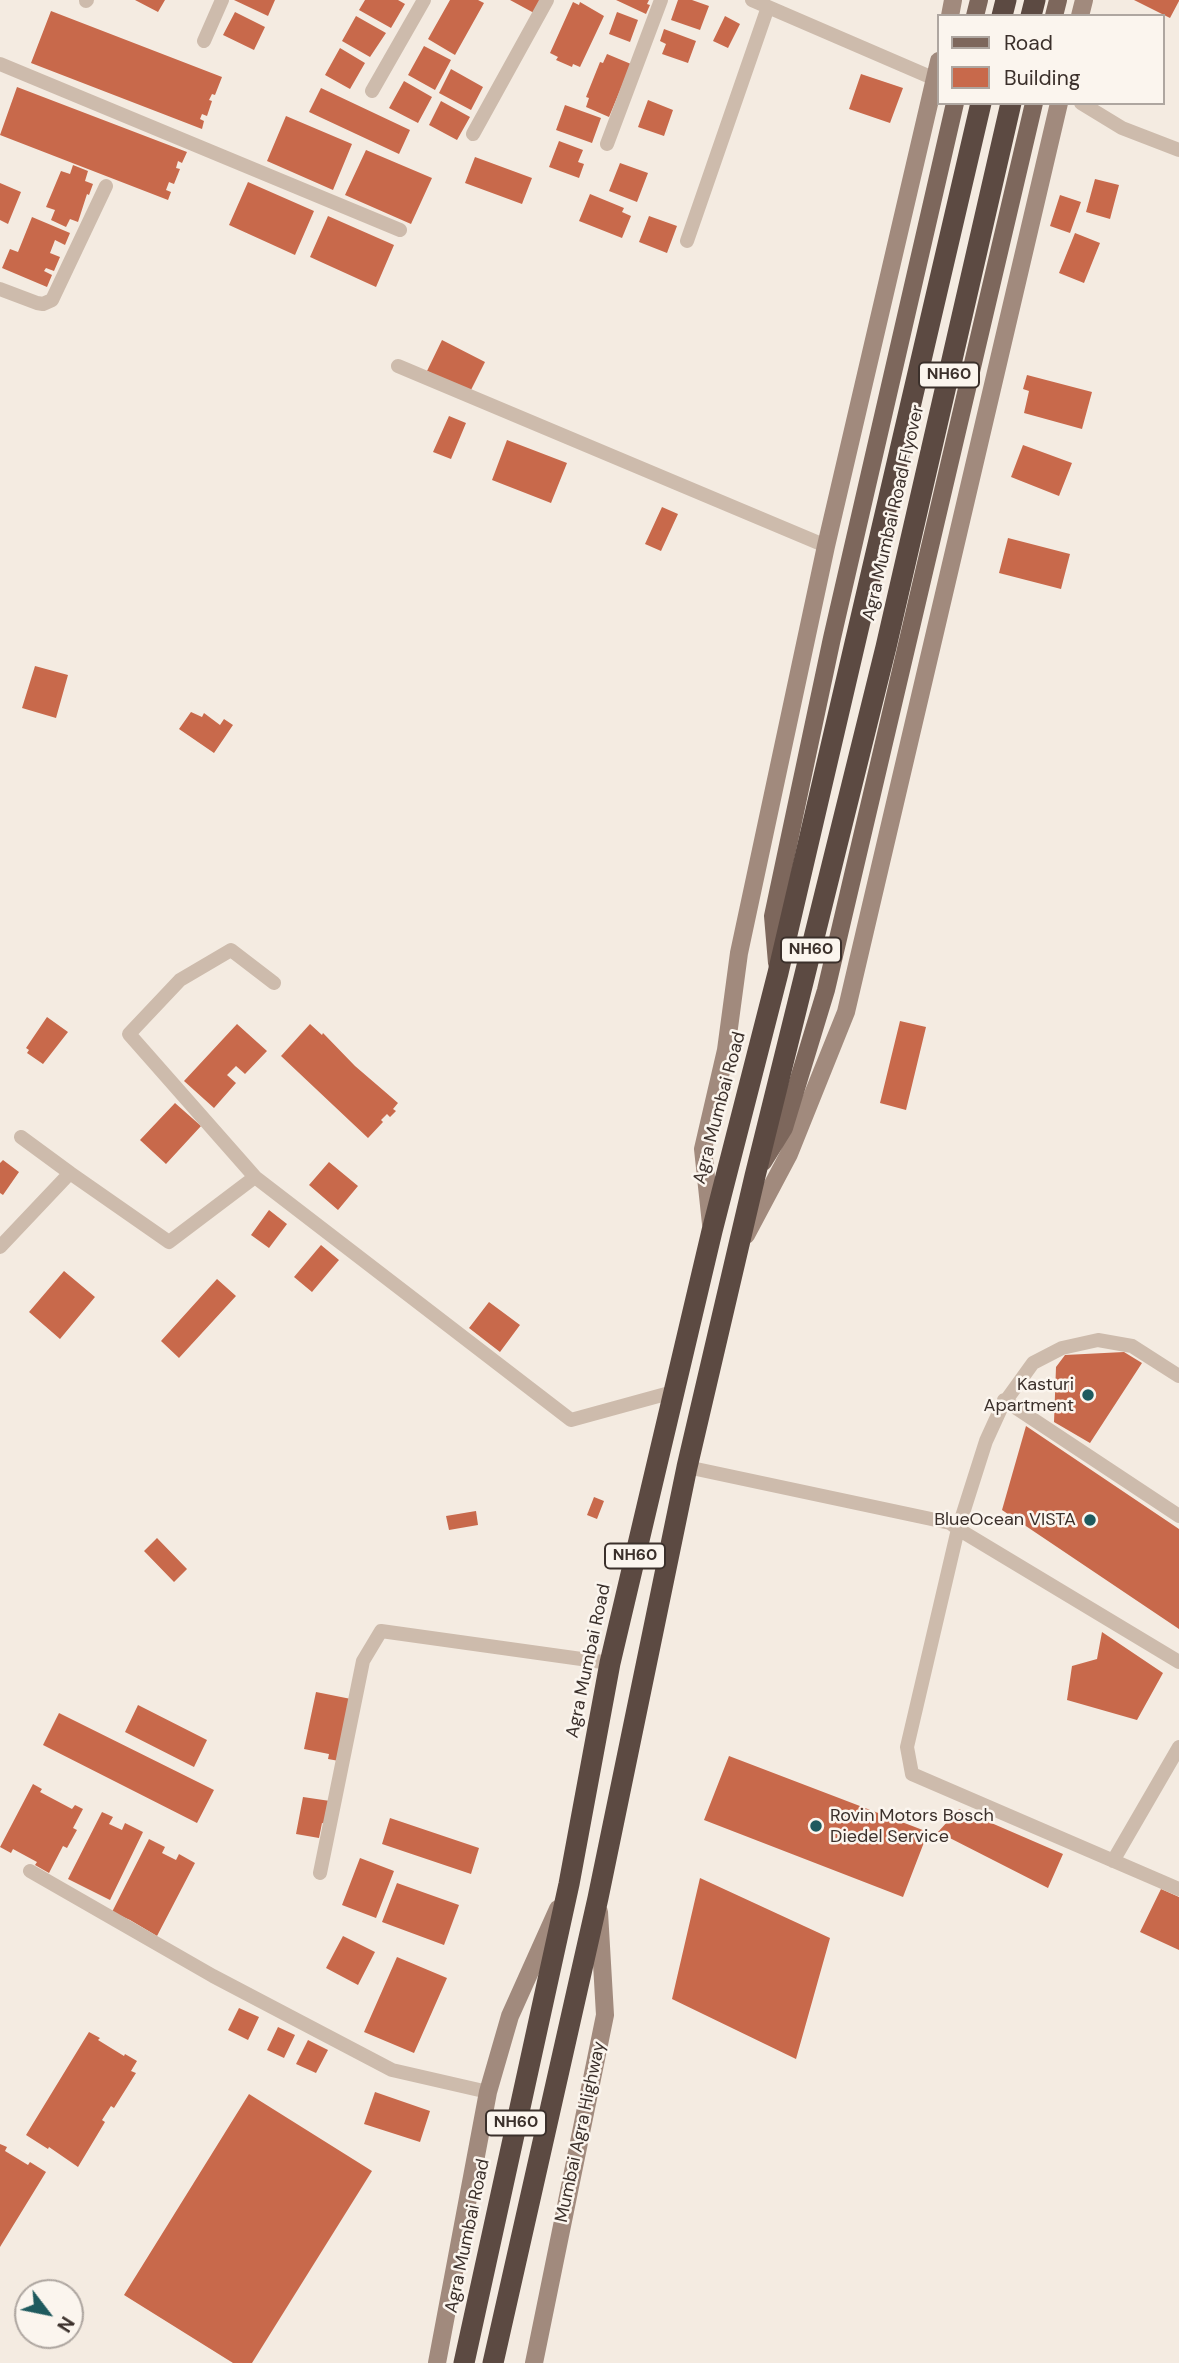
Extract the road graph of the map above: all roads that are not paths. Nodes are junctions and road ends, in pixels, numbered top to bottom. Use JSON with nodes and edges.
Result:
{"nodes":[{"id":1,"x":222,"y":0,"type":"edge"},
{"id":2,"x":424,"y":0,"type":"edge"},
{"id":3,"x":547,"y":0,"type":"edge"},
{"id":4,"x":661,"y":0,"type":"edge"},
{"id":5,"x":752,"y":0,"type":"edge"},
{"id":6,"x":768,"y":7,"type":"junction"},
{"id":7,"x":204,"y":41,"type":"dead end"},
{"id":8,"x":0,"y":64,"type":"edge"},
{"id":9,"x":937,"y":70,"type":"edge"},
{"id":10,"x":935,"y":79,"type":"junction"},
{"id":11,"x":372,"y":91,"type":"dead end"},
{"id":12,"x":955,"y":105,"type":"edge"},
{"id":13,"x":981,"y":105,"type":"edge"},
{"id":14,"x":1011,"y":105,"type":"edge"},
{"id":15,"x":1034,"y":105,"type":"edge"},
{"id":16,"x":1059,"y":105,"type":"edge"},
{"id":17,"x":1084,"y":105,"type":"edge"},
{"id":18,"x":473,"y":134,"type":"dead end"},
{"id":19,"x":607,"y":144,"type":"dead end"},
{"id":20,"x":1179,"y":150,"type":"edge"},
{"id":21,"x":106,"y":186,"type":"dead end"},
{"id":22,"x":400,"y":230,"type":"dead end"},
{"id":23,"x":687,"y":241,"type":"dead end"},
{"id":24,"x":0,"y":289,"type":"edge"},
{"id":25,"x":398,"y":366,"type":"dead end"},
{"id":26,"x":826,"y":546,"type":"junction"},
{"id":27,"x":778,"y":973,"type":"junction"},
{"id":28,"x":274,"y":983,"type":"dead end"},
{"id":29,"x":21,"y":1137,"type":"dead end"},
{"id":30,"x":70,"y":1173,"type":"junction"},
{"id":31,"x":755,"y":1175,"type":"junction"},
{"id":32,"x":255,"y":1177,"type":"junction"},
{"id":33,"x":712,"y":1231,"type":"junction"},
{"id":34,"x":0,"y":1247,"type":"edge"},
{"id":35,"x":737,"y":1253,"type":"junction"},
{"id":36,"x":1179,"y":1376,"type":"edge"},
{"id":37,"x":673,"y":1392,"type":"junction"},
{"id":38,"x":1004,"y":1400,"type":"junction"},
{"id":39,"x":687,"y":1467,"type":"junction"},
{"id":40,"x":1179,"y":1516,"type":"edge"},
{"id":41,"x":958,"y":1529,"type":"junction"},
{"id":42,"x":1179,"y":1662,"type":"edge"},
{"id":43,"x":610,"y":1663,"type":"junction"},
{"id":44,"x":1179,"y":1747,"type":"edge"},
{"id":45,"x":1113,"y":1861,"type":"junction"},
{"id":46,"x":30,"y":1871,"type":"dead end"},
{"id":47,"x":320,"y":1873,"type":"dead end"},
{"id":48,"x":569,"y":1884,"type":"junction"},
{"id":49,"x":1179,"y":1889,"type":"edge"},
{"id":50,"x":598,"y":1898,"type":"junction"},
{"id":51,"x":488,"y":2092,"type":"junction"},
{"id":52,"x":437,"y":2363,"type":"edge"},
{"id":53,"x":464,"y":2363,"type":"edge"},
{"id":54,"x":493,"y":2363,"type":"edge"},
{"id":55,"x":534,"y":2363,"type":"edge"}],
"edges":[{"from":1,"to":7,"type":"street"},
{"from":2,"to":11,"type":"street"},
{"from":3,"to":18,"type":"street"},
{"from":4,"to":19,"type":"street"},
{"from":5,"to":6,"type":"street"},
{"from":6,"to":10,"type":"street"},
{"from":6,"to":23,"type":"street"},
{"from":8,"to":22,"type":"street"},
{"from":9,"to":10,"type":"street"},
{"from":10,"to":26,"type":"street"},
{"from":12,"to":27,"type":"main road"},
{"from":13,"to":27,"type":"highway","name":"Agra Mumbai Road Flyover","number":"NH60"},
{"from":14,"to":31,"type":"highway","name":"Agra Mumbai Road Flyover","number":"NH60"},
{"from":15,"to":31,"type":"main road"},
{"from":16,"to":35,"type":"street"},
{"from":17,"to":20,"type":"street"},
{"from":21,"to":24,"type":"street"},
{"from":25,"to":26,"type":"street"},
{"from":26,"to":33,"type":"street"},
{"from":27,"to":33,"type":"highway","name":"Agra Mumbai Road","number":"NH60"},
{"from":28,"to":32,"type":"street"},
{"from":29,"to":30,"type":"street"},
{"from":30,"to":32,"type":"street"},
{"from":30,"to":34,"type":"street"},
{"from":31,"to":35,"type":"highway","number":"NH60"},
{"from":32,"to":37,"type":"street"},
{"from":33,"to":37,"type":"highway","name":"Agra Mumbai Road","number":"NH60"},
{"from":35,"to":39,"type":"highway","number":"NH60"},
{"from":36,"to":38,"type":"street"},
{"from":37,"to":43,"type":"highway","name":"Agra Mumbai Road","number":"NH60"},
{"from":38,"to":40,"type":"street"},
{"from":38,"to":41,"type":"street"},
{"from":39,"to":41,"type":"street"},
{"from":39,"to":50,"type":"highway","number":"NH60"},
{"from":41,"to":42,"type":"street"},
{"from":41,"to":45,"type":"street"},
{"from":43,"to":47,"type":"street"},
{"from":43,"to":48,"type":"highway","name":"Agra Mumbai Road","number":"NH60"},
{"from":44,"to":45,"type":"street"},
{"from":45,"to":49,"type":"street"},
{"from":46,"to":51,"type":"street"},
{"from":48,"to":51,"type":"street"},
{"from":48,"to":53,"type":"highway","name":"Agra Mumbai Road","number":"NH60"},
{"from":50,"to":54,"type":"highway","number":"NH60"},
{"from":50,"to":55,"type":"street","name":"Mumbai Agra Highway"},
{"from":51,"to":52,"type":"street"}]}
